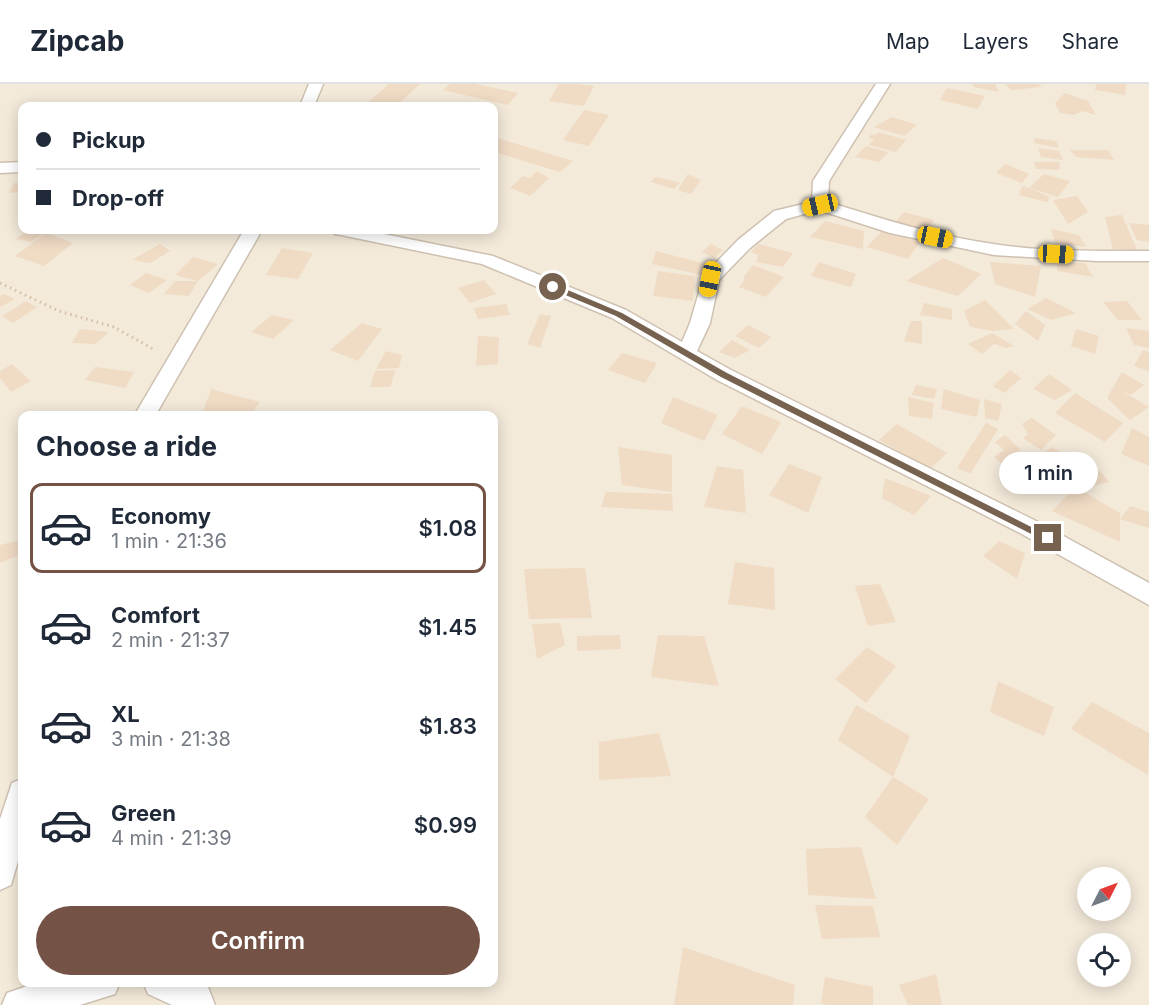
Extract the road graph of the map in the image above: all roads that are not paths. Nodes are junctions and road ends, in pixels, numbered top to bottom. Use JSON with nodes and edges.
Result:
{"nodes":[{"id":1,"x":316,"y":84,"type":"edge"},
{"id":2,"x":883,"y":84,"type":"edge"},
{"id":3,"x":309,"y":102,"type":"edge"},
{"id":4,"x":18,"y":167,"type":"edge"},
{"id":5,"x":0,"y":168,"type":"edge"},
{"id":6,"x":820,"y":205,"type":"junction"},
{"id":7,"x":251,"y":234,"type":"edge"},
{"id":8,"x":360,"y":234,"type":"edge"},
{"id":9,"x":1149,"y":256,"type":"edge"},
{"id":10,"x":687,"y":352,"type":"junction"},
{"id":11,"x":147,"y":411,"type":"edge"},
{"id":12,"x":1149,"y":595,"type":"edge"},
{"id":13,"x":18,"y":808,"type":"edge"},
{"id":14,"x":0,"y":874,"type":"edge"},
{"id":15,"x":85,"y":987,"type":"edge"},
{"id":16,"x":171,"y":987,"type":"edge"},
{"id":17,"x":19,"y":1005,"type":"edge"},
{"id":18,"x":198,"y":1005,"type":"edge"}],
"edges":[{"from":1,"to":3,"type":"street"},
{"from":2,"to":6,"type":"street"},
{"from":4,"to":5,"type":"street"},
{"from":6,"to":9,"type":"street"},
{"from":6,"to":10,"type":"street"},
{"from":7,"to":11,"type":"street"},
{"from":8,"to":10,"type":"street"},
{"from":10,"to":12,"type":"street"},
{"from":13,"to":14,"type":"street"},
{"from":15,"to":17,"type":"street"},
{"from":16,"to":18,"type":"street"}]}
